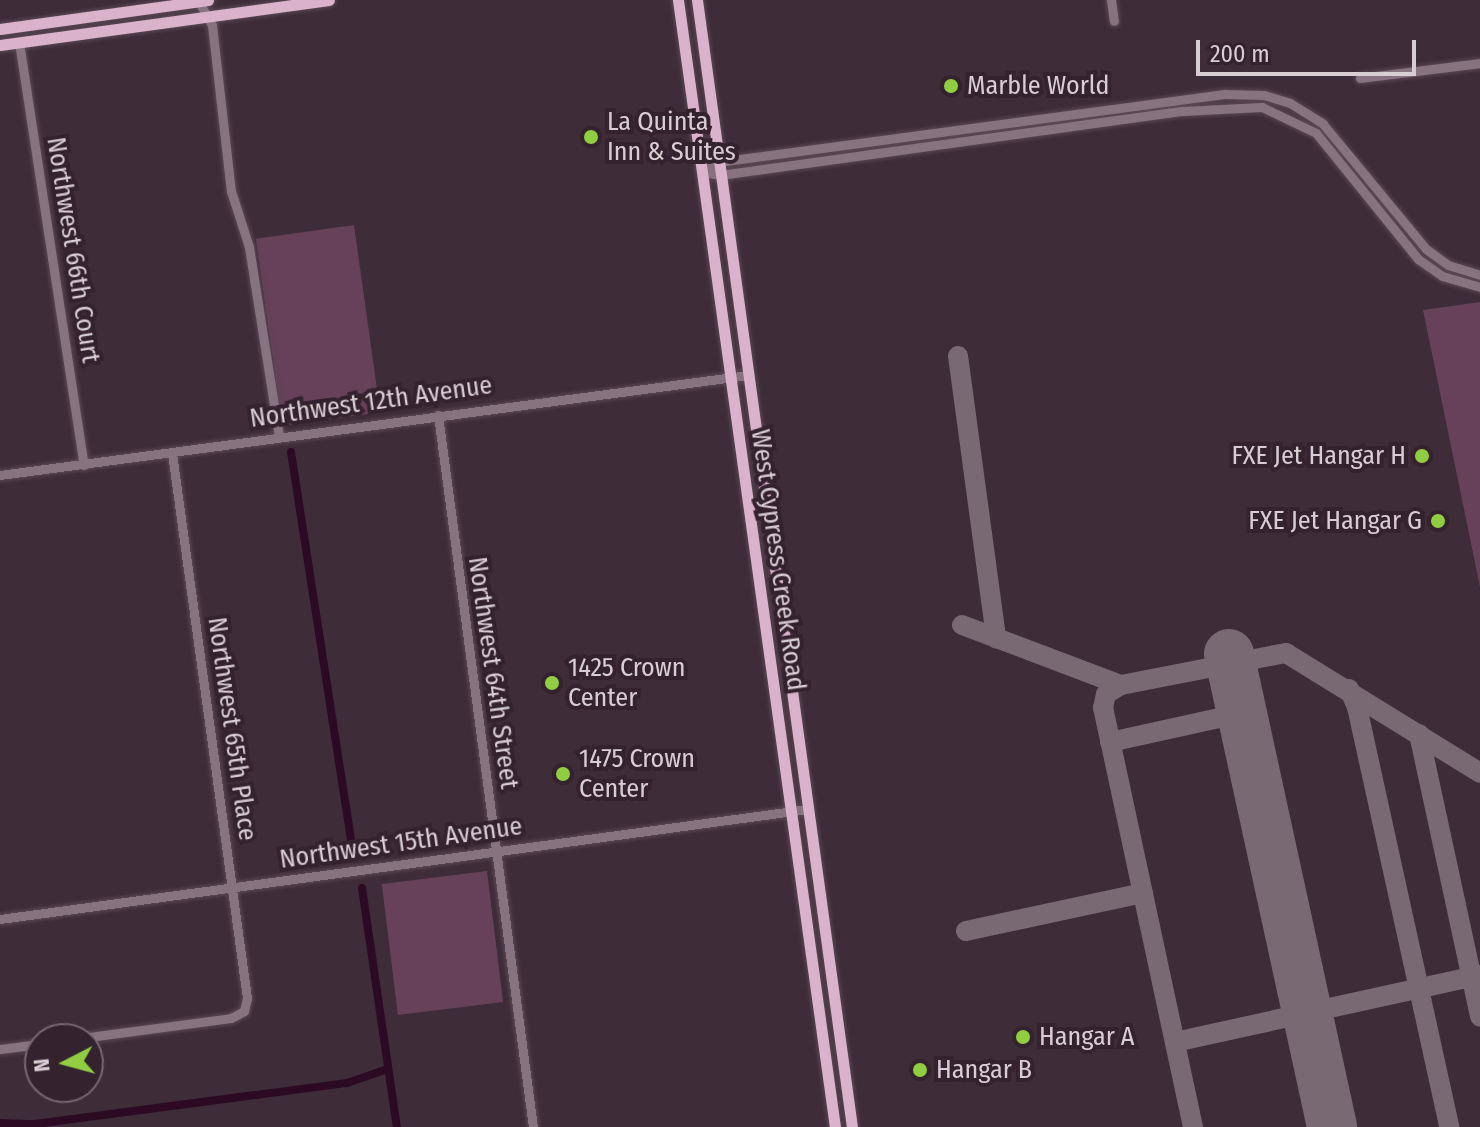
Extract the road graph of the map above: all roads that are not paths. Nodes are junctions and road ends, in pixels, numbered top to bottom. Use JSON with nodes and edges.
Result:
{"nodes":[{"id":1,"x":202,"y":0,"type":"edge"},
{"id":2,"x":329,"y":0,"type":"edge"},
{"id":3,"x":678,"y":0,"type":"edge"},
{"id":4,"x":697,"y":0,"type":"edge"},
{"id":5,"x":1111,"y":0,"type":"edge"},
{"id":6,"x":207,"y":17,"type":"junction"},
{"id":7,"x":1114,"y":21,"type":"dead end"},
{"id":8,"x":0,"y":29,"type":"edge"},
{"id":9,"x":19,"y":42,"type":"junction"},
{"id":10,"x":0,"y":45,"type":"edge"},
{"id":11,"x":1480,"y":63,"type":"edge"},
{"id":12,"x":1360,"y":78,"type":"dead end"},
{"id":13,"x":1182,"y":99,"type":"junction"},
{"id":14,"x":1183,"y":111,"type":"junction"},
{"id":15,"x":899,"y":138,"type":"junction"},
{"id":16,"x":901,"y":150,"type":"junction"},
{"id":17,"x":718,"y":162,"type":"junction"},
{"id":18,"x":702,"y":172,"type":"junction"},
{"id":19,"x":720,"y":175,"type":"junction"},
{"id":20,"x":1383,"y":197,"type":"junction"},
{"id":21,"x":1372,"y":204,"type":"junction"},
{"id":22,"x":1480,"y":275,"type":"edge"},
{"id":23,"x":1480,"y":287,"type":"edge"},
{"id":24,"x":748,"y":375,"type":"junction"},
{"id":25,"x":730,"y":377,"type":"junction"},
{"id":26,"x":438,"y":415,"type":"junction"},
{"id":27,"x":279,"y":436,"type":"junction"},
{"id":28,"x":172,"y":453,"type":"junction"},
{"id":29,"x":84,"y":465,"type":"junction"},
{"id":30,"x":0,"y":475,"type":"edge"},
{"id":31,"x":769,"y":652,"type":"junction"},
{"id":32,"x":790,"y":676,"type":"junction"},
{"id":33,"x":808,"y":809,"type":"junction"},
{"id":34,"x":792,"y":811,"type":"junction"},
{"id":35,"x":495,"y":853,"type":"junction"},
{"id":36,"x":232,"y":888,"type":"junction"},
{"id":37,"x":0,"y":919,"type":"edge"},
{"id":38,"x":104,"y":1035,"type":"edge"},
{"id":39,"x":24,"y":1046,"type":"edge"},
{"id":40,"x":0,"y":1049,"type":"edge"},
{"id":41,"x":533,"y":1127,"type":"edge"},
{"id":42,"x":835,"y":1127,"type":"edge"},
{"id":43,"x":852,"y":1127,"type":"edge"}],
"edges":[{"from":1,"to":6,"type":"street"},
{"from":1,"to":8,"type":"main road"},
{"from":2,"to":6,"type":"main road"},
{"from":3,"to":18,"type":"main road","name":"West Cypress Creek Road"},
{"from":4,"to":17,"type":"main road","name":"West Cypress Creek Road"},
{"from":5,"to":7,"type":"street"},
{"from":6,"to":9,"type":"main road"},
{"from":6,"to":27,"type":"street"},
{"from":9,"to":10,"type":"main road"},
{"from":9,"to":29,"type":"street","name":"Northwest 66th Court"},
{"from":11,"to":12,"type":"street"},
{"from":13,"to":14,"type":"street"},
{"from":13,"to":15,"type":"street"},
{"from":13,"to":20,"type":"street"},
{"from":14,"to":16,"type":"street"},
{"from":14,"to":21,"type":"street"},
{"from":15,"to":16,"type":"street"},
{"from":15,"to":17,"type":"street"},
{"from":16,"to":19,"type":"street"},
{"from":17,"to":18,"type":"street"},
{"from":17,"to":19,"type":"main road","name":"West Cypress Creek Road"},
{"from":18,"to":19,"type":"street"},
{"from":18,"to":25,"type":"main road","name":"West Cypress Creek Road"},
{"from":19,"to":24,"type":"main road","name":"West Cypress Creek Road"},
{"from":20,"to":21,"type":"street"},
{"from":20,"to":22,"type":"street"},
{"from":21,"to":23,"type":"street"},
{"from":24,"to":25,"type":"street","name":"Northwest 12th Avenue"},
{"from":24,"to":32,"type":"main road","name":"West Cypress Creek Road"},
{"from":25,"to":26,"type":"street","name":"Northwest 12th Avenue"},
{"from":25,"to":31,"type":"main road","name":"West Cypress Creek Road"},
{"from":26,"to":27,"type":"street","name":"Northwest 12th Avenue"},
{"from":26,"to":35,"type":"street","name":"Northwest 64th Street"},
{"from":27,"to":28,"type":"street","name":"Northwest 12th Avenue"},
{"from":28,"to":29,"type":"street","name":"Northwest 12th Avenue"},
{"from":28,"to":36,"type":"street","name":"Northwest 65th Place"},
{"from":29,"to":30,"type":"street","name":"Northwest 12th Avenue"},
{"from":31,"to":32,"type":"main road"},
{"from":31,"to":34,"type":"main road","name":"West Cypress Creek Road"},
{"from":32,"to":33,"type":"main road","name":"West Cypress Creek Road"},
{"from":33,"to":34,"type":"street","name":"Northwest 15th Avenue"},
{"from":33,"to":43,"type":"main road","name":"West Cypress Creek Road"},
{"from":34,"to":35,"type":"street","name":"Northwest 15th Avenue"},
{"from":34,"to":42,"type":"main road","name":"West Cypress Creek Road"},
{"from":35,"to":36,"type":"street","name":"Northwest 15th Avenue"},
{"from":35,"to":41,"type":"street","name":"Northwest 64th Street"},
{"from":36,"to":37,"type":"street","name":"Northwest 15th Avenue"},
{"from":36,"to":38,"type":"street","name":"Northwest 65th Place"},
{"from":39,"to":40,"type":"street"}]}
